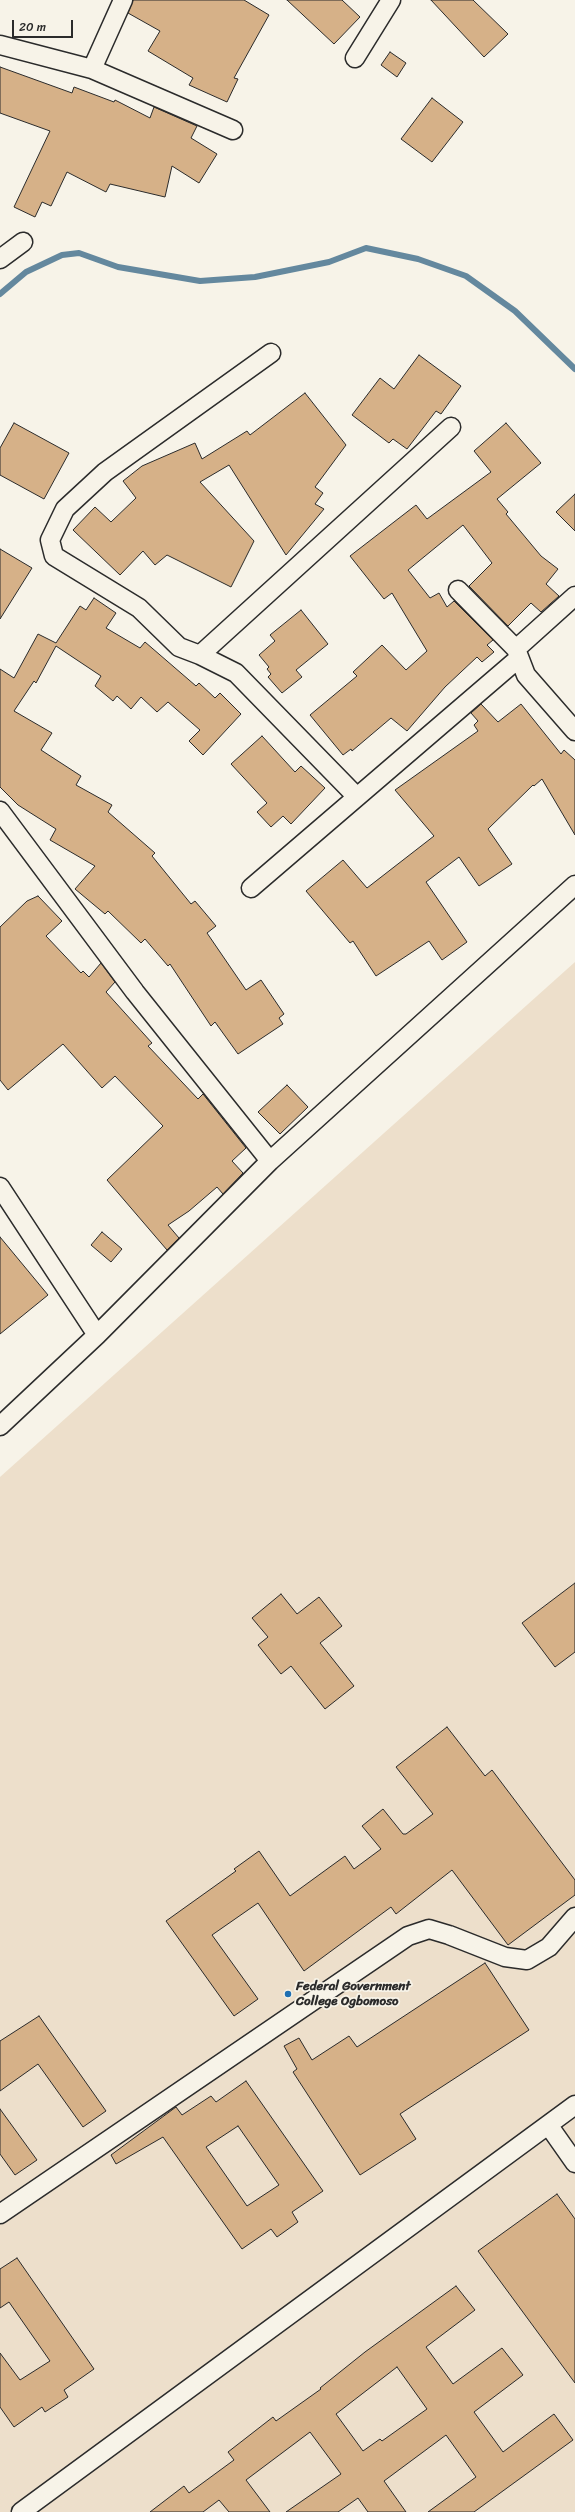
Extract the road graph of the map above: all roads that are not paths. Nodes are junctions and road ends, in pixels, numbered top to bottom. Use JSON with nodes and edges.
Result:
{"nodes":[{"id":1,"x":124,"y":0,"type":"edge"},
{"id":2,"x":391,"y":0,"type":"edge"},
{"id":3,"x":0,"y":45,"type":"edge"},
{"id":4,"x":355,"y":58,"type":"dead end"},
{"id":5,"x":92,"y":69,"type":"junction"},
{"id":6,"x":233,"y":130,"type":"dead end"},
{"id":7,"x":23,"y":242,"type":"dead end"},
{"id":8,"x":0,"y":259,"type":"edge"},
{"id":9,"x":271,"y":353,"type":"dead end"},
{"id":10,"x":450,"y":427,"type":"dead end"},
{"id":11,"x":458,"y":590,"type":"dead end"},
{"id":12,"x":575,"y":596,"type":"edge"},
{"id":13,"x":200,"y":654,"type":"junction"},
{"id":14,"x":517,"y":654,"type":"junction"},
{"id":15,"x":575,"y":731,"type":"edge"},
{"id":16,"x":357,"y":798,"type":"junction"},
{"id":17,"x":0,"y":811,"type":"edge"},
{"id":18,"x":575,"y":885,"type":"edge"},
{"id":19,"x":251,"y":888,"type":"dead end"},
{"id":20,"x":270,"y":1161,"type":"junction"},
{"id":21,"x":0,"y":1187,"type":"edge"},
{"id":22,"x":97,"y":1335,"type":"junction"},
{"id":23,"x":0,"y":1426,"type":"edge"},
{"id":24,"x":575,"y":1917,"type":"edge"},
{"id":25,"x":575,"y":2105,"type":"edge"},
{"id":26,"x":549,"y":2126,"type":"junction"},
{"id":27,"x":575,"y":2163,"type":"edge"},
{"id":28,"x":0,"y":2214,"type":"edge"},
{"id":29,"x":21,"y":2512,"type":"edge"}],
"edges":[{"from":1,"to":5,"type":"street"},
{"from":2,"to":4,"type":"street"},
{"from":3,"to":5,"type":"street"},
{"from":5,"to":6,"type":"street"},
{"from":7,"to":8,"type":"street"},
{"from":9,"to":13,"type":"street"},
{"from":10,"to":13,"type":"street"},
{"from":11,"to":14,"type":"street"},
{"from":12,"to":14,"type":"street"},
{"from":13,"to":16,"type":"street"},
{"from":14,"to":15,"type":"street"},
{"from":14,"to":16,"type":"street"},
{"from":16,"to":19,"type":"street"},
{"from":17,"to":20,"type":"street"},
{"from":18,"to":20,"type":"street"},
{"from":20,"to":22,"type":"street"},
{"from":21,"to":22,"type":"street"},
{"from":22,"to":23,"type":"street"},
{"from":24,"to":28,"type":"street"},
{"from":25,"to":26,"type":"street"},
{"from":26,"to":27,"type":"street"},
{"from":26,"to":29,"type":"street"}]}
